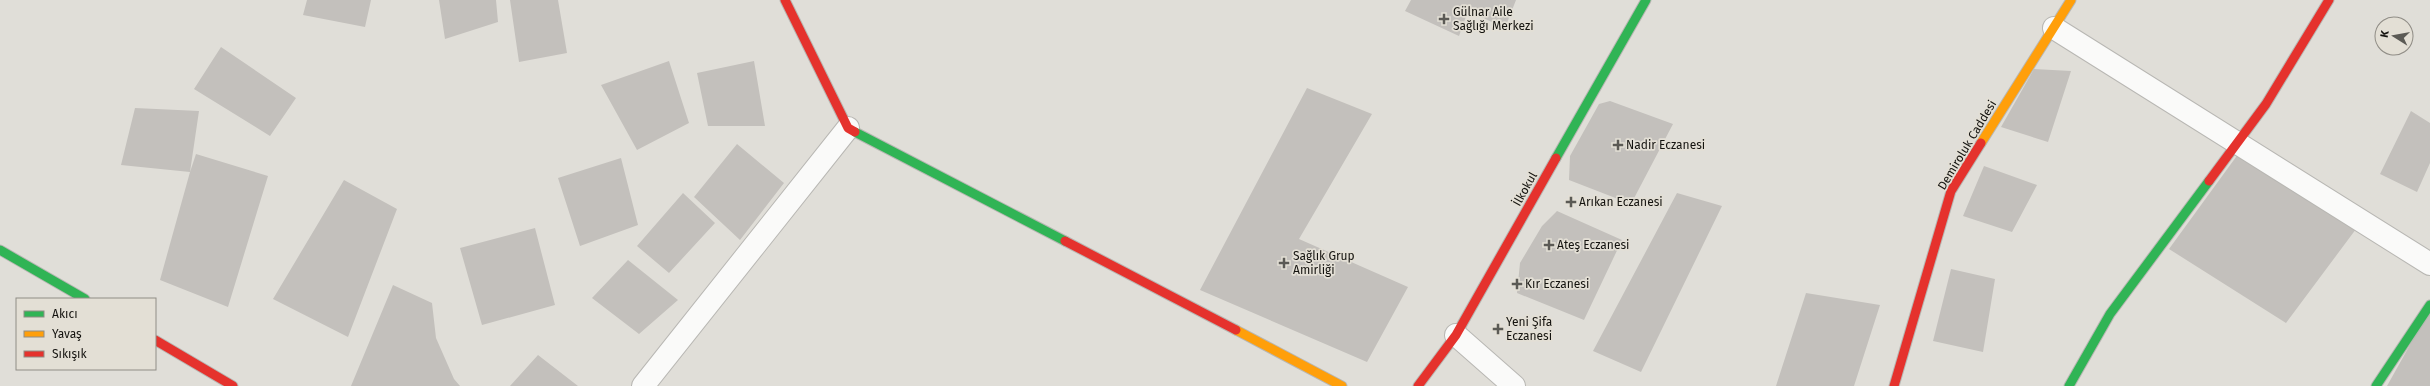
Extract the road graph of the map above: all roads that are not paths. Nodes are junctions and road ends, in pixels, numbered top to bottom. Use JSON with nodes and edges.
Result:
{"nodes":[{"id":1,"x":785,"y":0,"type":"edge"},
{"id":2,"x":1646,"y":0,"type":"edge"},
{"id":3,"x":2071,"y":0,"type":"edge"},
{"id":4,"x":2329,"y":0,"type":"edge"},
{"id":5,"x":2054,"y":28,"type":"junction"},
{"id":6,"x":848,"y":128,"type":"junction"},
{"id":7,"x":2238,"y":142,"type":"junction"},
{"id":8,"x":0,"y":250,"type":"edge"},
{"id":9,"x":2430,"y":264,"type":"edge"},
{"id":10,"x":83,"y":298,"type":"edge"},
{"id":11,"x":2430,"y":305,"type":"edge"},
{"id":12,"x":1456,"y":335,"type":"junction"},
{"id":13,"x":156,"y":341,"type":"edge"},
{"id":14,"x":1495,"y":378,"type":"edge"},
{"id":15,"x":233,"y":386,"type":"edge"},
{"id":16,"x":643,"y":386,"type":"edge"},
{"id":17,"x":1342,"y":386,"type":"edge"},
{"id":18,"x":1418,"y":386,"type":"edge"},
{"id":19,"x":1514,"y":386,"type":"edge"},
{"id":20,"x":1894,"y":386,"type":"edge"},
{"id":21,"x":2069,"y":386,"type":"edge"},
{"id":22,"x":2376,"y":386,"type":"edge"}],
"edges":[{"from":1,"to":6,"type":"street"},
{"from":2,"to":12,"type":"street","name":"İlkokul"},
{"from":3,"to":5,"type":"street","name":"Demiroluk Caddesi"},
{"from":4,"to":7,"type":"street"},
{"from":5,"to":7,"type":"street"},
{"from":5,"to":20,"type":"street","name":"Demiroluk Caddesi"},
{"from":6,"to":16,"type":"street"},
{"from":6,"to":17,"type":"street"},
{"from":7,"to":9,"type":"street"},
{"from":7,"to":21,"type":"street"},
{"from":8,"to":10,"type":"street"},
{"from":11,"to":22,"type":"street"},
{"from":12,"to":14,"type":"street"},
{"from":12,"to":18,"type":"street","name":"İlkokul"},
{"from":13,"to":15,"type":"street"},
{"from":14,"to":19,"type":"street"}]}
